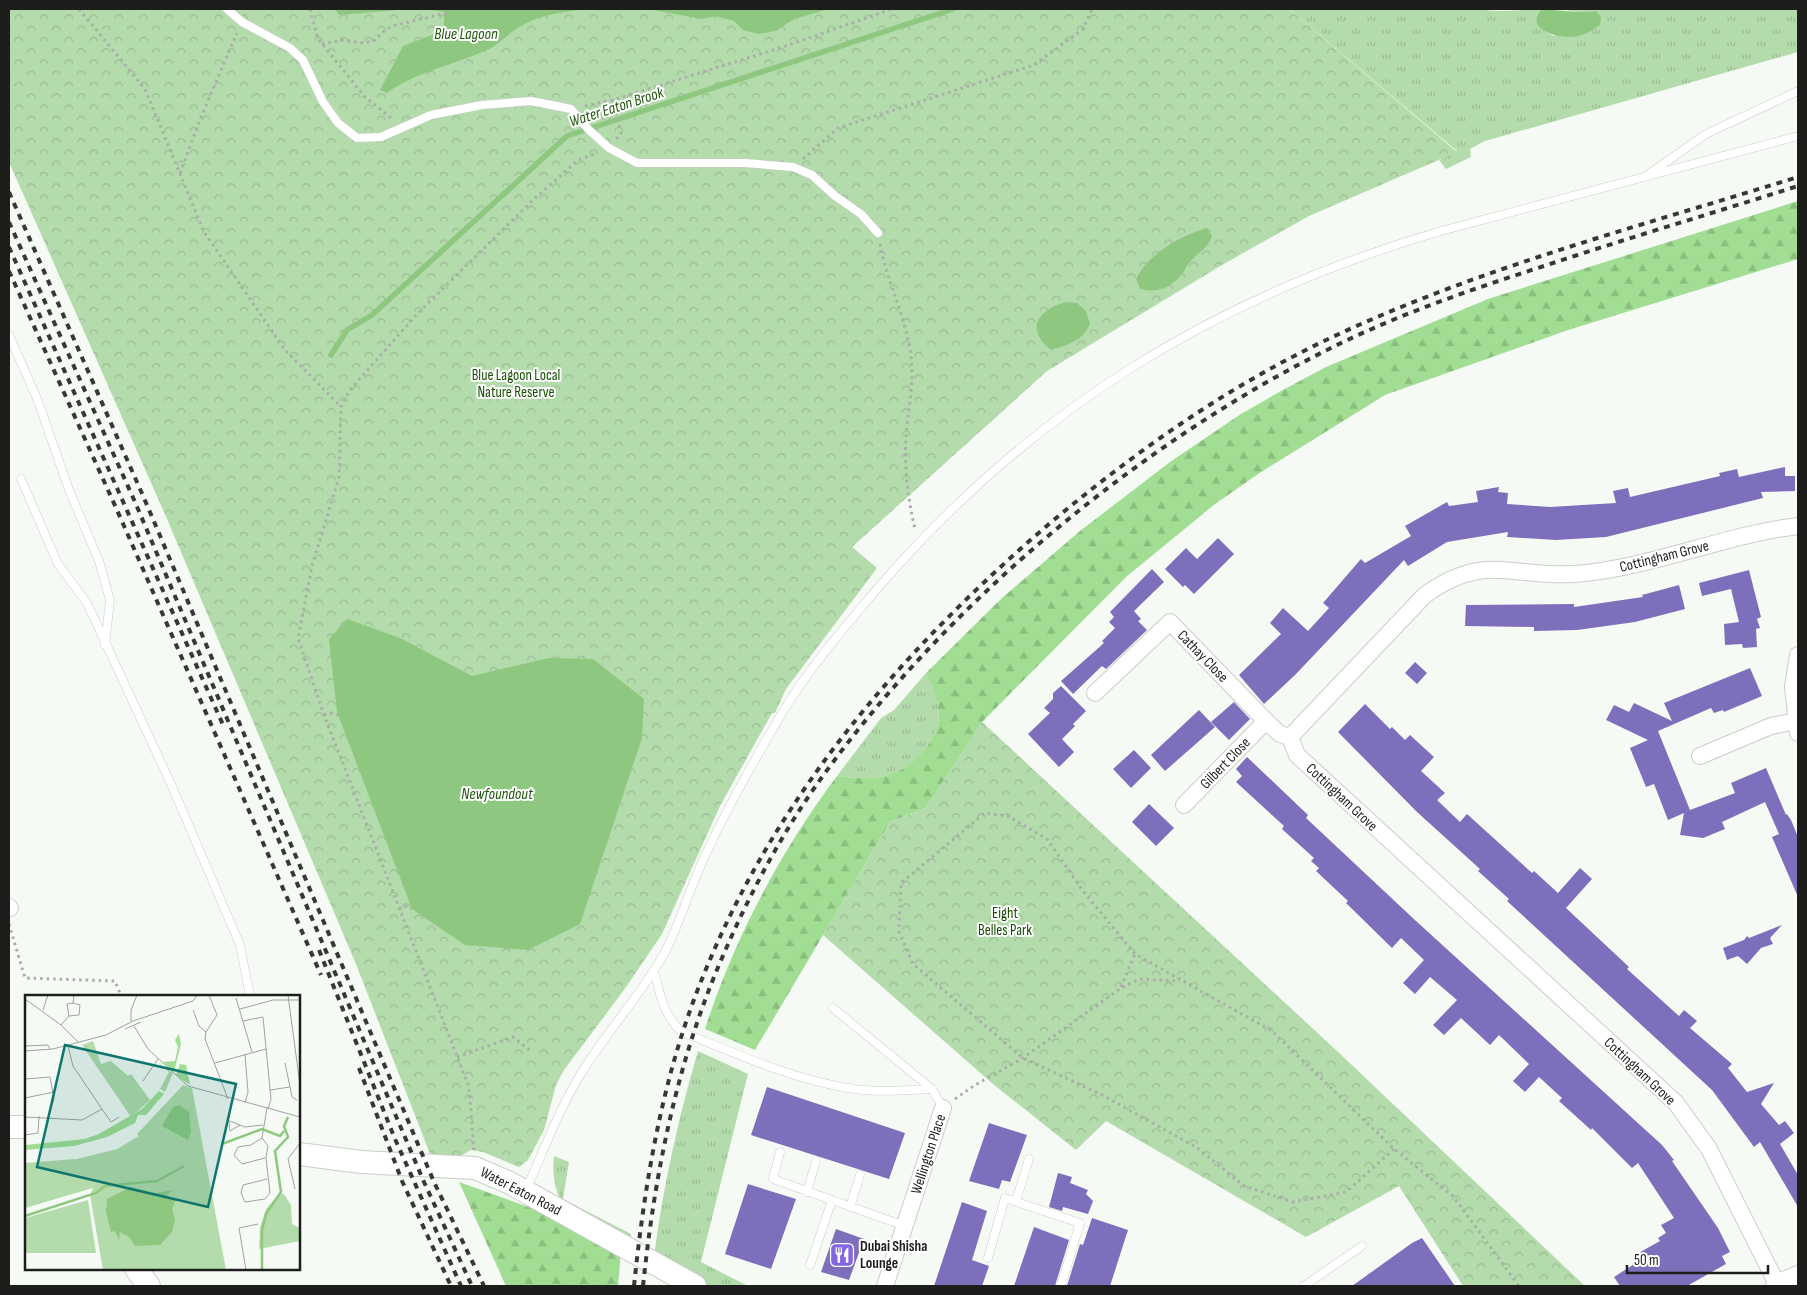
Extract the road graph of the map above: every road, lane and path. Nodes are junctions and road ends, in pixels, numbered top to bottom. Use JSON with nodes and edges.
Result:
{"nodes":[{"id":1,"x":79,"y":9,"type":"edge"},
{"id":2,"x":227,"y":9,"type":"edge"},
{"id":3,"x":310,"y":9,"type":"edge"},
{"id":4,"x":892,"y":9,"type":"edge"},
{"id":5,"x":1092,"y":9,"type":"edge"},
{"id":6,"x":447,"y":13,"type":"dead end"},
{"id":7,"x":242,"y":22,"type":"junction"},
{"id":8,"x":322,"y":44,"type":"junction"},
{"id":9,"x":1798,"y":91,"type":"edge"},
{"id":10,"x":613,"y":100,"type":"junction"},
{"id":11,"x":572,"y":109,"type":"junction"},
{"id":12,"x":403,"y":128,"type":"junction"},
{"id":13,"x":621,"y":133,"type":"dead end"},
{"id":14,"x":1798,"y":136,"type":"edge"},
{"id":15,"x":609,"y":148,"type":"junction"},
{"id":16,"x":794,"y":168,"type":"junction"},
{"id":17,"x":180,"y":173,"type":"junction"},
{"id":18,"x":1646,"y":176,"type":"junction"},
{"id":19,"x":878,"y":234,"type":"joint"},
{"id":20,"x":9,"y":336,"type":"edge"},
{"id":21,"x":341,"y":407,"type":"junction"},
{"id":22,"x":21,"y":479,"type":"dead end"},
{"id":23,"x":1798,"y":526,"type":"edge"},
{"id":24,"x":921,"y":540,"type":"junction"},
{"id":25,"x":106,"y":645,"type":"junction"},
{"id":26,"x":1798,"y":655,"type":"edge"},
{"id":27,"x":1095,"y":693,"type":"dead end"},
{"id":28,"x":324,"y":715,"type":"junction"},
{"id":29,"x":338,"y":715,"type":"dead end"},
{"id":30,"x":1266,"y":721,"type":"junction"},
{"id":31,"x":1797,"y":727,"type":"edge"},
{"id":32,"x":1290,"y":737,"type":"junction"},
{"id":33,"x":1700,"y":756,"type":"dead end"},
{"id":34,"x":1184,"y":805,"type":"dead end"},
{"id":35,"x":9,"y":908,"type":"edge"},
{"id":36,"x":399,"y":909,"type":"junction"},
{"id":37,"x":412,"y":909,"type":"dead end"},
{"id":38,"x":1135,"y":954,"type":"junction"},
{"id":39,"x":654,"y":971,"type":"junction"},
{"id":40,"x":1185,"y":982,"type":"junction"},
{"id":41,"x":1121,"y":988,"type":"junction"},
{"id":42,"x":121,"y":995,"type":"edge"},
{"id":43,"x":250,"y":995,"type":"edge"},
{"id":44,"x":833,"y":1008,"type":"dead end"},
{"id":45,"x":532,"y":1052,"type":"dead end"},
{"id":46,"x":457,"y":1057,"type":"junction"},
{"id":47,"x":1023,"y":1058,"type":"junction"},
{"id":48,"x":932,"y":1089,"type":"junction"},
{"id":49,"x":943,"y":1108,"type":"junction"},
{"id":50,"x":9,"y":1127,"type":"edge"},
{"id":51,"x":25,"y":1127,"type":"edge"},
{"id":52,"x":1394,"y":1149,"type":"junction"},
{"id":53,"x":780,"y":1152,"type":"dead end"},
{"id":54,"x":300,"y":1154,"type":"edge"},
{"id":55,"x":1029,"y":1159,"type":"dead end"},
{"id":56,"x":816,"y":1162,"type":"dead end"},
{"id":57,"x":475,"y":1168,"type":"junction"},
{"id":58,"x":860,"y":1175,"type":"dead end"},
{"id":59,"x":525,"y":1191,"type":"junction"},
{"id":60,"x":807,"y":1192,"type":"junction"},
{"id":61,"x":832,"y":1200,"type":"junction"},
{"id":62,"x":1016,"y":1201,"type":"junction"},
{"id":63,"x":850,"y":1207,"type":"junction"},
{"id":64,"x":905,"y":1226,"type":"junction"},
{"id":65,"x":1362,"y":1246,"type":"dead end"},
{"id":66,"x":988,"y":1258,"type":"dead end"},
{"id":67,"x":810,"y":1265,"type":"dead end"},
{"id":68,"x":137,"y":1270,"type":"edge"},
{"id":69,"x":1798,"y":1277,"type":"edge"},
{"id":70,"x":148,"y":1286,"type":"edge"},
{"id":71,"x":695,"y":1286,"type":"edge"},
{"id":72,"x":885,"y":1286,"type":"edge"},
{"id":73,"x":1061,"y":1286,"type":"edge"},
{"id":74,"x":1304,"y":1286,"type":"edge"},
{"id":75,"x":1519,"y":1286,"type":"edge"},
{"id":76,"x":1778,"y":1286,"type":"edge"}],
"edges":[{"from":1,"to":17,"type":"path"},
{"from":2,"to":7,"type":"lane"},
{"from":3,"to":8,"type":"path"},
{"from":4,"to":10,"type":"path"},
{"from":5,"to":16,"type":"path"},
{"from":6,"to":8,"type":"path"},
{"from":7,"to":12,"type":"lane"},
{"from":7,"to":17,"type":"path"},
{"from":8,"to":12,"type":"path"},
{"from":9,"to":18,"type":"lane"},
{"from":10,"to":11,"type":"path"},
{"from":10,"to":13,"type":"path"},
{"from":11,"to":12,"type":"lane"},
{"from":11,"to":15,"type":"lane"},
{"from":14,"to":18,"type":"lane"},
{"from":15,"to":16,"type":"lane"},
{"from":15,"to":21,"type":"path"},
{"from":16,"to":19,"type":"lane"},
{"from":17,"to":21,"type":"path"},
{"from":18,"to":24,"type":"lane"},
{"from":19,"to":24,"type":"path"},
{"from":20,"to":25,"type":"lane"},
{"from":21,"to":28,"type":"path"},
{"from":22,"to":25,"type":"lane"},
{"from":23,"to":32,"type":"street","name":"Cottingham Grove"},
{"from":24,"to":39,"type":"lane"},
{"from":25,"to":43,"type":"lane"},
{"from":26,"to":31,"type":"street"},
{"from":27,"to":30,"type":"street","name":"Cathay Close"},
{"from":28,"to":29,"type":"path"},
{"from":28,"to":36,"type":"path"},
{"from":30,"to":32,"type":"street","name":"Cathay Close"},
{"from":30,"to":34,"type":"street","name":"Gilbert Close"},
{"from":31,"to":33,"type":"street"},
{"from":32,"to":76,"type":"street","name":"Cottingham Grove"},
{"from":35,"to":42,"type":"path"},
{"from":36,"to":37,"type":"path"},
{"from":36,"to":46,"type":"path"},
{"from":38,"to":40,"type":"path"},
{"from":38,"to":41,"type":"path"},
{"from":38,"to":47,"type":"path"},
{"from":39,"to":48,"type":"lane"},
{"from":39,"to":59,"type":"lane"},
{"from":40,"to":41,"type":"path"},
{"from":40,"to":52,"type":"path"},
{"from":41,"to":47,"type":"path"},
{"from":44,"to":48,"type":"lane","name":"Wellington Place"},
{"from":45,"to":46,"type":"path"},
{"from":46,"to":57,"type":"path"},
{"from":47,"to":49,"type":"path"},
{"from":47,"to":52,"type":"path"},
{"from":48,"to":49,"type":"lane","name":"Wellington Place"},
{"from":49,"to":64,"type":"street","name":"Wellington Place"},
{"from":50,"to":51,"type":"street"},
{"from":52,"to":75,"type":"path"},
{"from":53,"to":60,"type":"lane"},
{"from":54,"to":57,"type":"street","name":"Water Eaton Road"},
{"from":55,"to":62,"type":"lane"},
{"from":56,"to":60,"type":"lane"},
{"from":57,"to":59,"type":"street","name":"Water Eaton Road"},
{"from":58,"to":63,"type":"lane"},
{"from":59,"to":71,"type":"street","name":"Water Eaton Road"},
{"from":60,"to":61,"type":"lane"},
{"from":61,"to":63,"type":"lane"},
{"from":61,"to":67,"type":"lane"},
{"from":62,"to":66,"type":"lane"},
{"from":62,"to":73,"type":"lane"},
{"from":63,"to":64,"type":"lane"},
{"from":64,"to":72,"type":"street","name":"Wellington Place"},
{"from":65,"to":74,"type":"lane"},
{"from":68,"to":70,"type":"street"},
{"from":69,"to":76,"type":"street"}]}
